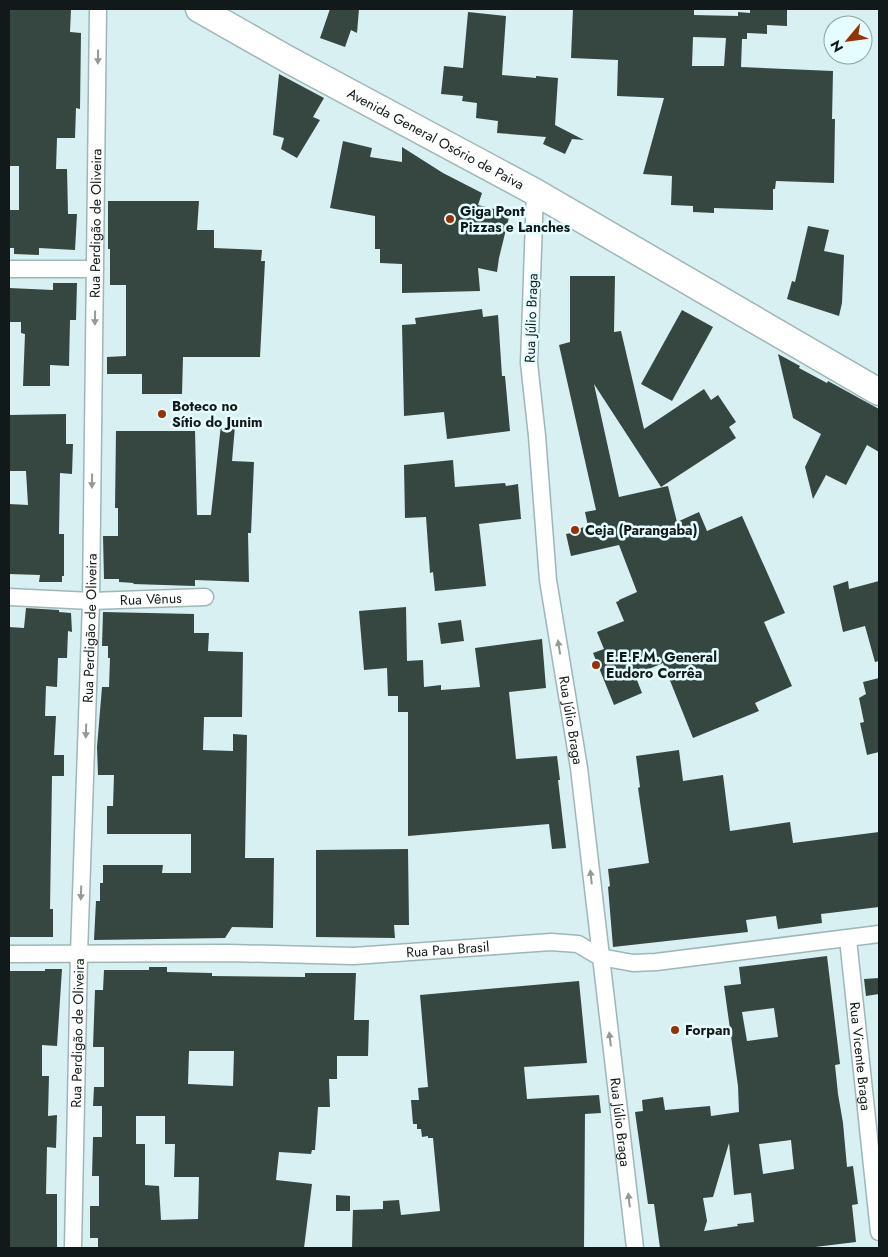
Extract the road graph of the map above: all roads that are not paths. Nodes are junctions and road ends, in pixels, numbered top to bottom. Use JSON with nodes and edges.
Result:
{"nodes":[{"id":1,"x":98,"y":9,"type":"edge"},
{"id":2,"x":199,"y":9,"type":"edge"},
{"id":3,"x":535,"y":192,"type":"junction"},
{"id":4,"x":9,"y":269,"type":"edge"},
{"id":5,"x":95,"y":269,"type":"junction"},
{"id":6,"x":879,"y":392,"type":"edge"},
{"id":7,"x":9,"y":597,"type":"edge"},
{"id":8,"x":205,"y":597,"type":"dead end"},
{"id":9,"x":91,"y":601,"type":"junction"},
{"id":10,"x":879,"y":934,"type":"edge"},
{"id":11,"x":848,"y":939,"type":"junction"},
{"id":12,"x":9,"y":954,"type":"edge"},
{"id":13,"x":79,"y":954,"type":"junction"},
{"id":14,"x":600,"y":957,"type":"junction"},
{"id":15,"x":879,"y":1232,"type":"edge"},
{"id":16,"x":73,"y":1248,"type":"edge"},
{"id":17,"x":635,"y":1248,"type":"edge"}],
"edges":[{"from":1,"to":5,"type":"street","name":"Rua Perdigão de Oliveira","one_way":true},
{"from":2,"to":3,"type":"main road","name":"Avenida General Osório de Paiva"},
{"from":3,"to":6,"type":"main road","name":"Avenida General Osório de Paiva"},
{"from":14,"to":3,"type":"street","name":"Rua Júlio Braga","one_way":true},
{"from":4,"to":5,"type":"street"},
{"from":5,"to":9,"type":"street","name":"Rua Perdigão de Oliveira","one_way":true},
{"from":7,"to":9,"type":"street","name":"Rua Vênus"},
{"from":8,"to":9,"type":"street","name":"Rua Vênus"},
{"from":9,"to":13,"type":"street","name":"Rua Perdigão de Oliveira","one_way":true},
{"from":10,"to":11,"type":"street","name":"Rua Pau Brasil"},
{"from":11,"to":14,"type":"street","name":"Rua Pau Brasil"},
{"from":11,"to":15,"type":"street","name":"Rua Vicente Braga"},
{"from":12,"to":13,"type":"street","name":"Rua Pau Brasil"},
{"from":13,"to":14,"type":"street","name":"Rua Pau Brasil"},
{"from":13,"to":16,"type":"street","name":"Rua Perdigão de Oliveira"},
{"from":17,"to":14,"type":"street","name":"Rua Júlio Braga","one_way":true}]}
